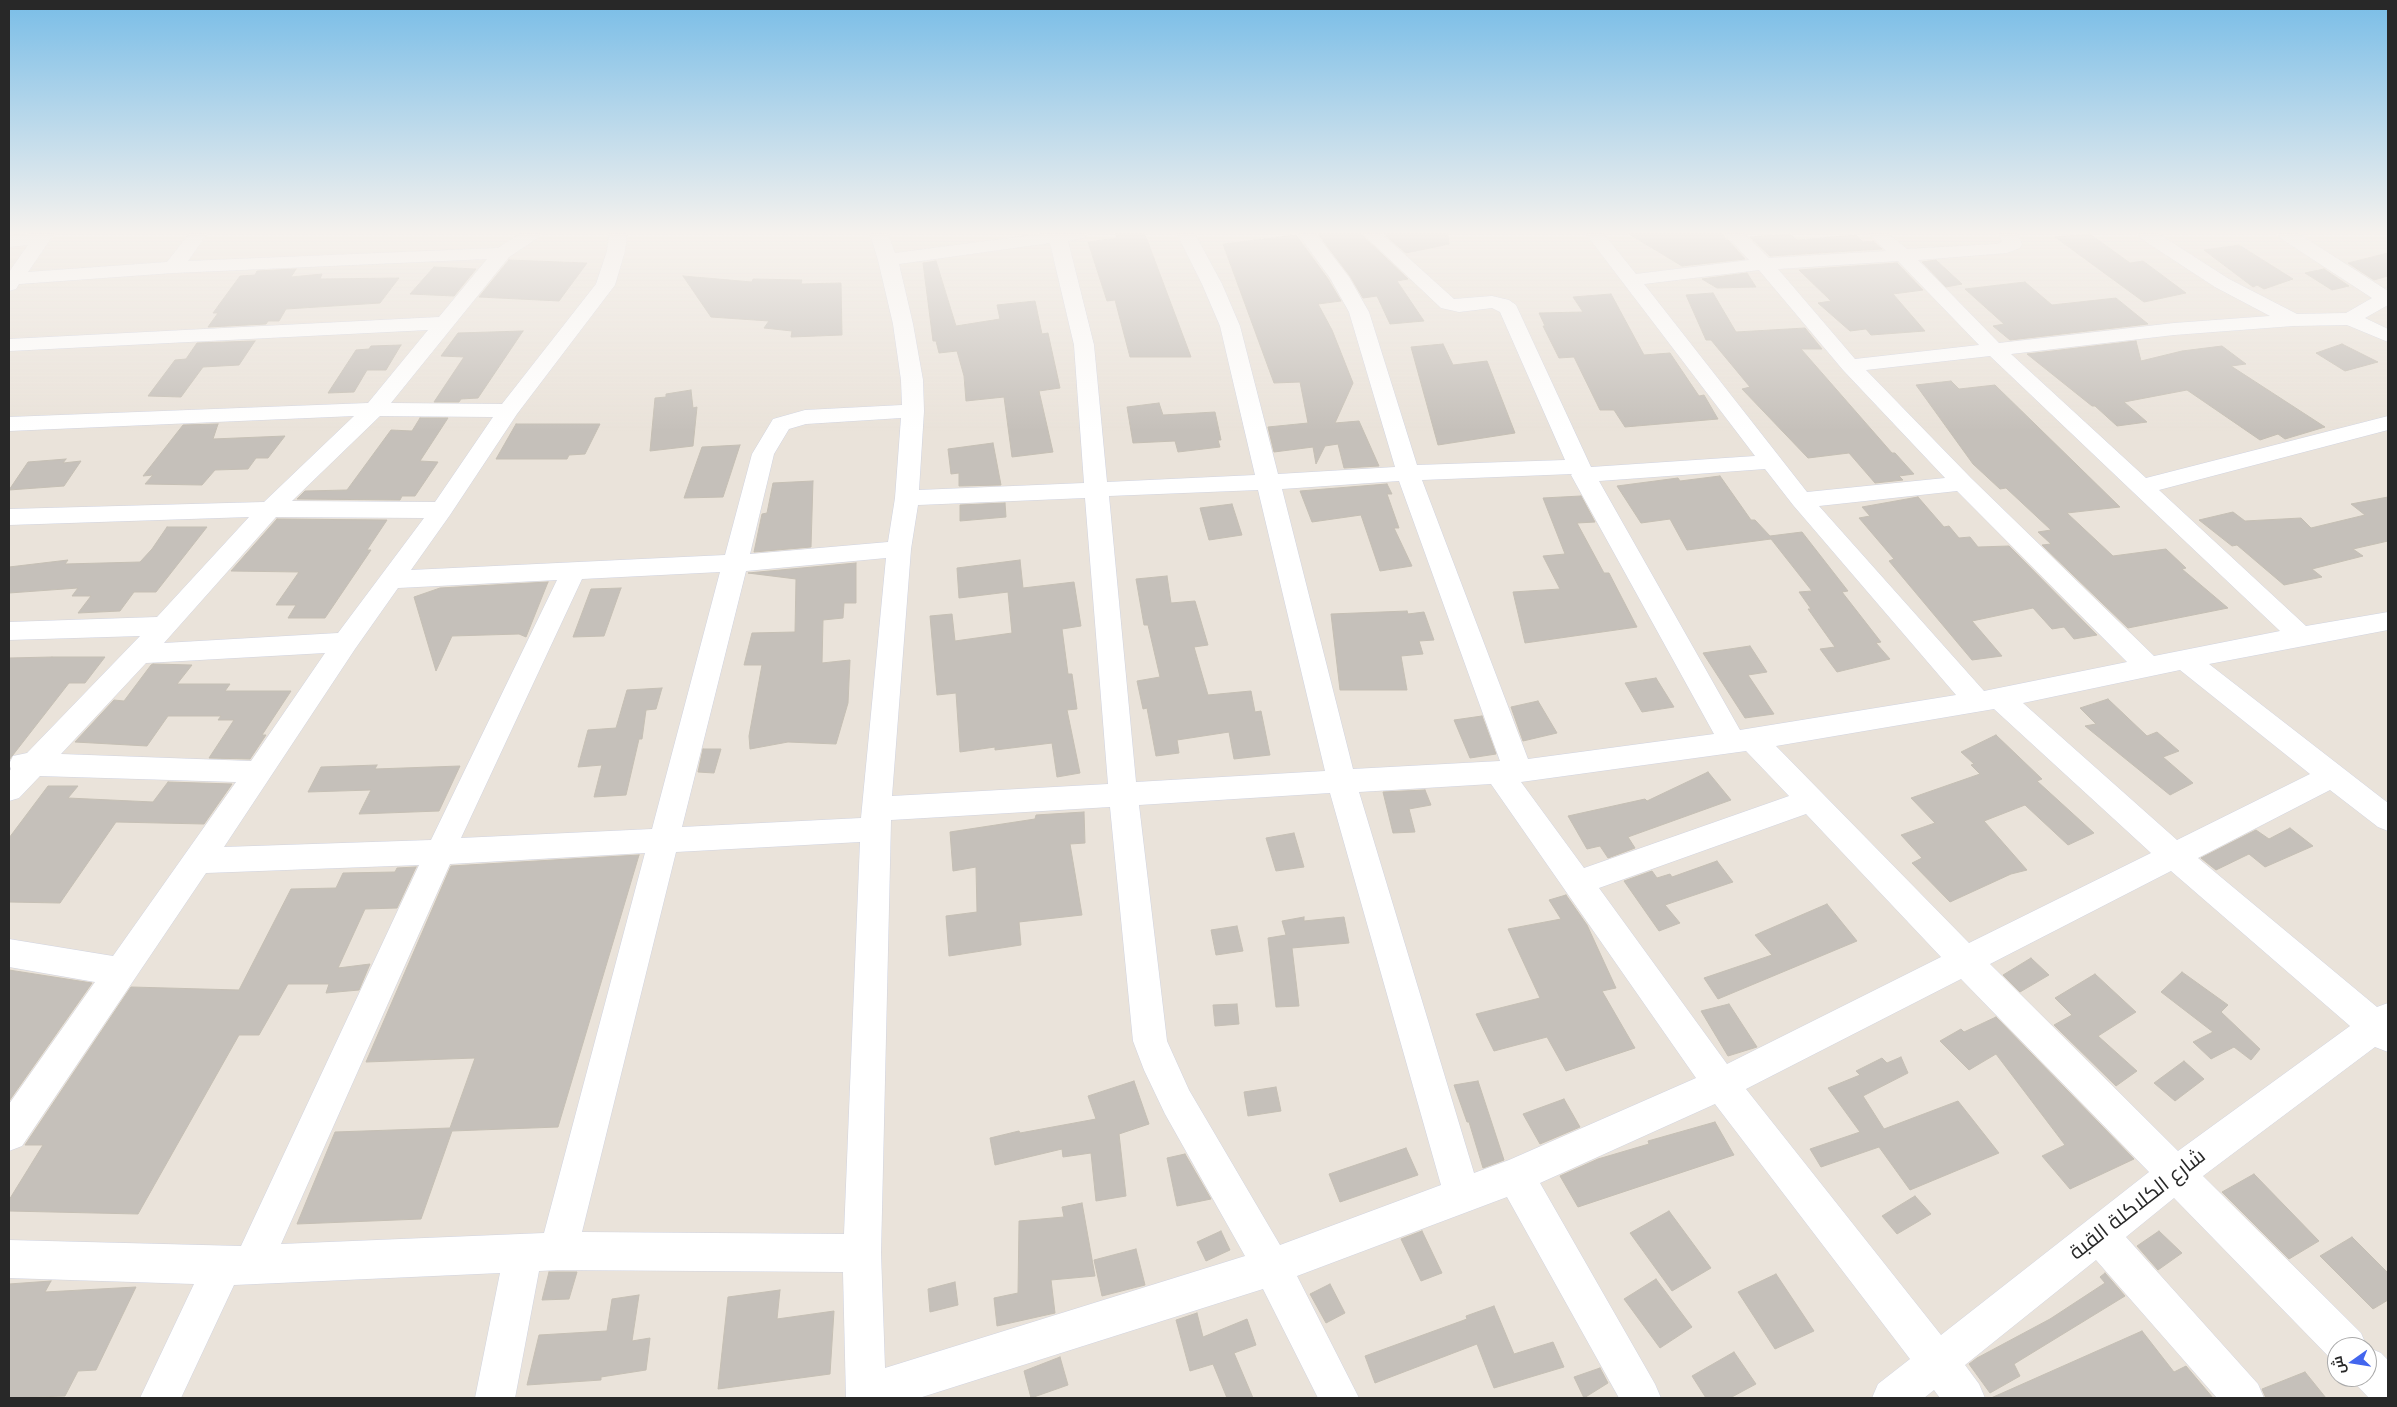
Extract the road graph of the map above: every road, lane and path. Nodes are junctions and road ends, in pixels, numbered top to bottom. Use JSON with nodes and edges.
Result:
{"nodes":[{"id":1,"x":464,"y":300,"type":"edge"},
{"id":2,"x":594,"y":300,"type":"edge"},
{"id":3,"x":895,"y":300,"type":"edge"},
{"id":4,"x":1076,"y":300,"type":"edge"},
{"id":5,"x":1219,"y":300,"type":"edge"},
{"id":6,"x":1352,"y":300,"type":"edge"},
{"id":7,"x":1443,"y":300,"type":"edge"},
{"id":8,"x":1647,"y":300,"type":"edge"},
{"id":9,"x":1794,"y":300,"type":"edge"},
{"id":10,"x":1946,"y":300,"type":"edge"},
{"id":11,"x":2254,"y":300,"type":"edge"},
{"id":12,"x":2383,"y":300,"type":"edge"},
{"id":13,"x":2350,"y":319,"type":"junction"},
{"id":14,"x":2293,"y":320,"type":"junction"},
{"id":15,"x":444,"y":324,"type":"junction"},
{"id":16,"x":2388,"y":336,"type":"edge"},
{"id":17,"x":9,"y":344,"type":"edge"},
{"id":18,"x":1993,"y":348,"type":"junction"},
{"id":19,"x":1850,"y":366,"type":"junction"},
{"id":20,"x":374,"y":409,"type":"junction"},
{"id":21,"x":913,"y":411,"type":"junction"},
{"id":22,"x":508,"y":412,"type":"junction"},
{"id":23,"x":2388,"y":423,"type":"edge"},
{"id":24,"x":9,"y":424,"type":"edge"},
{"id":25,"x":1772,"y":462,"type":"junction"},
{"id":26,"x":1581,"y":471,"type":"junction"},
{"id":27,"x":1408,"y":473,"type":"junction"},
{"id":28,"x":1269,"y":482,"type":"junction"},
{"id":29,"x":1962,"y":483,"type":"junction"},
{"id":30,"x":2141,"y":487,"type":"junction"},
{"id":31,"x":1096,"y":490,"type":"junction"},
{"id":32,"x":907,"y":498,"type":"junction"},
{"id":33,"x":1801,"y":500,"type":"junction"},
{"id":34,"x":270,"y":509,"type":"junction"},
{"id":35,"x":442,"y":510,"type":"junction"},
{"id":36,"x":9,"y":517,"type":"edge"},
{"id":37,"x":899,"y":549,"type":"junction"},
{"id":38,"x":736,"y":564,"type":"junction"},
{"id":39,"x":574,"y":570,"type":"junction"},
{"id":40,"x":391,"y":580,"type":"junction"},
{"id":41,"x":2388,"y":621,"type":"edge"},
{"id":42,"x":162,"y":626,"type":"junction"},
{"id":43,"x":9,"y":631,"type":"edge"},
{"id":44,"x":2301,"y":636,"type":"junction"},
{"id":45,"x":346,"y":642,"type":"junction"},
{"id":46,"x":139,"y":654,"type":"junction"},
{"id":47,"x":2185,"y":660,"type":"junction"},
{"id":48,"x":2148,"y":667,"type":"junction"},
{"id":49,"x":1989,"y":700,"type":"junction"},
{"id":50,"x":1743,"y":740,"type":"junction"},
{"id":51,"x":21,"y":764,"type":"edge"},
{"id":52,"x":1508,"y":771,"type":"junction"},
{"id":53,"x":259,"y":772,"type":"junction"},
{"id":54,"x":2332,"y":776,"type":"junction"},
{"id":55,"x":1342,"y":783,"type":"junction"},
{"id":56,"x":9,"y":790,"type":"edge"},
{"id":57,"x":1123,"y":795,"type":"junction"},
{"id":58,"x":1811,"y":800,"type":"junction"},
{"id":59,"x":876,"y":819,"type":"junction"},
{"id":60,"x":2388,"y":819,"type":"edge"},
{"id":61,"x":664,"y":840,"type":"junction"},
{"id":62,"x":440,"y":852,"type":"junction"},
{"id":63,"x":2172,"y":854,"type":"junction"},
{"id":64,"x":197,"y":861,"type":"junction"},
{"id":65,"x":1578,"y":883,"type":"junction"},
{"id":66,"x":9,"y":953,"type":"edge"},
{"id":67,"x":1966,"y":962,"type":"junction"},
{"id":68,"x":121,"y":972,"type":"junction"},
{"id":69,"x":2384,"y":1028,"type":"edge"},
{"id":70,"x":1721,"y":1084,"type":"junction"},
{"id":71,"x":9,"y":1134,"type":"edge"},
{"id":72,"x":2177,"y":1173,"type":"junction"},
{"id":73,"x":1515,"y":1176,"type":"junction"},
{"id":74,"x":1463,"y":1197,"type":"junction"},
{"id":75,"x":2099,"y":1235,"type":"junction"},
{"id":76,"x":541,"y":1253,"type":"junction"},
{"id":77,"x":862,"y":1253,"type":"junction"},
{"id":78,"x":9,"y":1259,"type":"edge"},
{"id":79,"x":238,"y":1264,"type":"junction"},
{"id":80,"x":1272,"y":1267,"type":"junction"},
{"id":81,"x":2337,"y":1337,"type":"edge"},
{"id":82,"x":1938,"y":1362,"type":"junction"},
{"id":83,"x":2377,"y":1377,"type":"edge"},
{"id":84,"x":2388,"y":1389,"type":"edge"},
{"id":85,"x":865,"y":1396,"type":"edge"},
{"id":86,"x":160,"y":1398,"type":"edge"},
{"id":87,"x":495,"y":1398,"type":"edge"},
{"id":88,"x":1339,"y":1398,"type":"edge"},
{"id":89,"x":1641,"y":1398,"type":"edge"},
{"id":90,"x":1892,"y":1398,"type":"edge"},
{"id":91,"x":1965,"y":1398,"type":"edge"},
{"id":92,"x":2244,"y":1398,"type":"edge"}],
"edges":[{"from":1,"to":15,"type":"street"},
{"from":2,"to":22,"type":"street"},
{"from":3,"to":21,"type":"street"},
{"from":4,"to":31,"type":"street"},
{"from":5,"to":28,"type":"street"},
{"from":6,"to":27,"type":"street"},
{"from":7,"to":26,"type":"street"},
{"from":8,"to":25,"type":"street"},
{"from":9,"to":19,"type":"street"},
{"from":10,"to":18,"type":"street"},
{"from":11,"to":14,"type":"street"},
{"from":12,"to":13,"type":"street"},
{"from":13,"to":14,"type":"street"},
{"from":13,"to":16,"type":"street"},
{"from":14,"to":18,"type":"street"},
{"from":15,"to":17,"type":"street"},
{"from":15,"to":20,"type":"street"},
{"from":18,"to":19,"type":"street"},
{"from":18,"to":30,"type":"street"},
{"from":19,"to":29,"type":"street"},
{"from":20,"to":22,"type":"street"},
{"from":20,"to":24,"type":"street"},
{"from":20,"to":34,"type":"street"},
{"from":21,"to":32,"type":"street"},
{"from":21,"to":38,"type":"street"},
{"from":22,"to":35,"type":"street"},
{"from":23,"to":30,"type":"street"},
{"from":25,"to":26,"type":"street"},
{"from":25,"to":33,"type":"street"},
{"from":26,"to":27,"type":"street"},
{"from":26,"to":50,"type":"street"},
{"from":27,"to":28,"type":"street"},
{"from":27,"to":52,"type":"street"},
{"from":28,"to":31,"type":"street"},
{"from":28,"to":55,"type":"street"},
{"from":29,"to":33,"type":"street"},
{"from":29,"to":48,"type":"street"},
{"from":30,"to":44,"type":"street"},
{"from":31,"to":32,"type":"street"},
{"from":31,"to":57,"type":"street"},
{"from":32,"to":37,"type":"street"},
{"from":33,"to":49,"type":"street"},
{"from":34,"to":35,"type":"street"},
{"from":34,"to":36,"type":"street"},
{"from":34,"to":42,"type":"street"},
{"from":35,"to":40,"type":"street"},
{"from":37,"to":38,"type":"street"},
{"from":37,"to":59,"type":"street"},
{"from":38,"to":39,"type":"street"},
{"from":38,"to":61,"type":"street"},
{"from":39,"to":40,"type":"street"},
{"from":39,"to":62,"type":"street"},
{"from":40,"to":45,"type":"street"},
{"from":41,"to":44,"type":"street"},
{"from":42,"to":43,"type":"street"},
{"from":42,"to":46,"type":"street"},
{"from":44,"to":47,"type":"street"},
{"from":45,"to":46,"type":"street"},
{"from":45,"to":53,"type":"street"},
{"from":46,"to":51,"type":"street"},
{"from":47,"to":48,"type":"street"},
{"from":47,"to":54,"type":"street"},
{"from":48,"to":49,"type":"street"},
{"from":49,"to":50,"type":"street"},
{"from":49,"to":63,"type":"street"},
{"from":50,"to":52,"type":"street"},
{"from":50,"to":58,"type":"street"},
{"from":51,"to":53,"type":"street"},
{"from":51,"to":56,"type":"street"},
{"from":52,"to":55,"type":"street"},
{"from":52,"to":65,"type":"street"},
{"from":53,"to":64,"type":"street"},
{"from":54,"to":60,"type":"street"},
{"from":54,"to":63,"type":"street"},
{"from":55,"to":57,"type":"street"},
{"from":55,"to":74,"type":"street"},
{"from":57,"to":59,"type":"street"},
{"from":57,"to":80,"type":"street"},
{"from":58,"to":65,"type":"street"},
{"from":58,"to":67,"type":"street"},
{"from":59,"to":61,"type":"street"},
{"from":59,"to":77,"type":"street"},
{"from":61,"to":62,"type":"street"},
{"from":61,"to":76,"type":"street"},
{"from":62,"to":64,"type":"street"},
{"from":62,"to":79,"type":"street"},
{"from":63,"to":67,"type":"street"},
{"from":63,"to":69,"type":"street"},
{"from":64,"to":68,"type":"street"},
{"from":65,"to":70,"type":"street"},
{"from":66,"to":68,"type":"street"},
{"from":67,"to":70,"type":"street"},
{"from":67,"to":72,"type":"street"},
{"from":68,"to":71,"type":"street"},
{"from":69,"to":72,"type":"street","name":"شارع الكلاكلة القبة"},
{"from":70,"to":73,"type":"street"},
{"from":70,"to":82,"type":"street"},
{"from":72,"to":75,"type":"street","name":"شارع الكلاكلة القبة"},
{"from":72,"to":81,"type":"street"},
{"from":73,"to":74,"type":"street"},
{"from":73,"to":89,"type":"street"},
{"from":74,"to":80,"type":"street"},
{"from":75,"to":82,"type":"street","name":"شارع الكلاكلة القبة"},
{"from":75,"to":92,"type":"street"},
{"from":76,"to":77,"type":"street"},
{"from":76,"to":79,"type":"street"},
{"from":76,"to":87,"type":"street"},
{"from":77,"to":85,"type":"street"},
{"from":78,"to":79,"type":"street"},
{"from":79,"to":86,"type":"street"},
{"from":80,"to":85,"type":"street"},
{"from":80,"to":88,"type":"street"},
{"from":82,"to":90,"type":"street","name":"شارع الكلاكلة القبة"},
{"from":82,"to":91,"type":"street"},
{"from":83,"to":84,"type":"street"}]}
